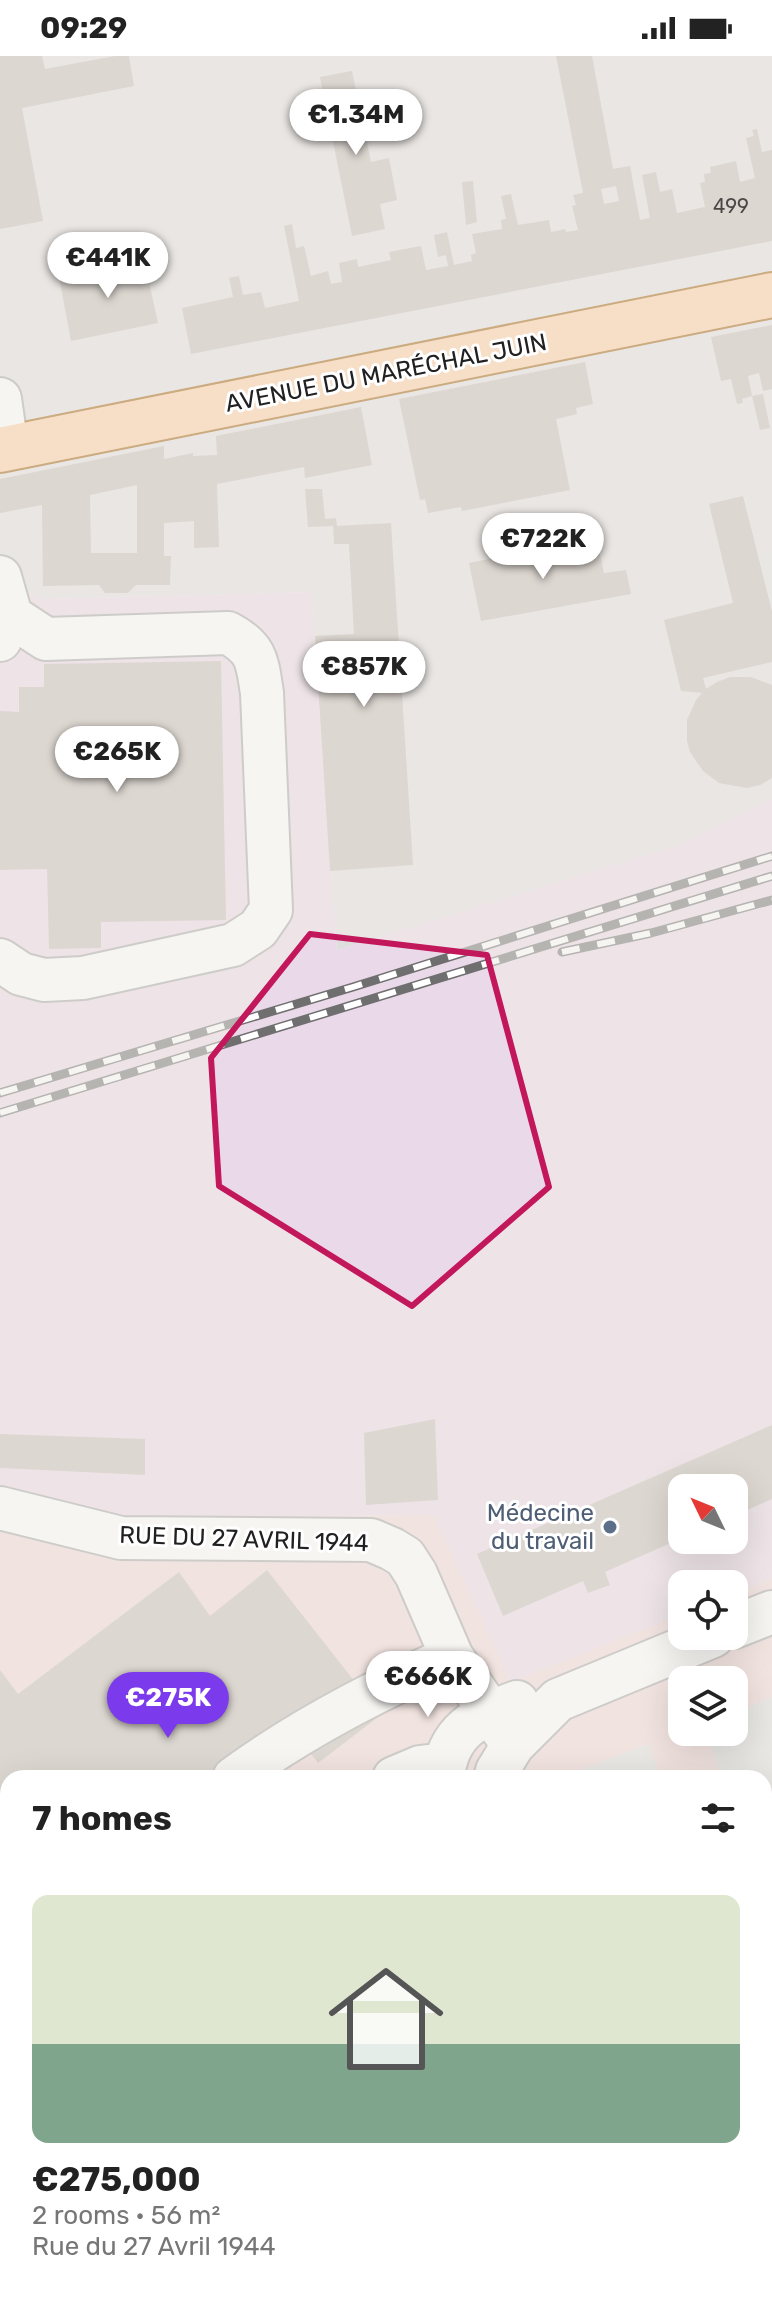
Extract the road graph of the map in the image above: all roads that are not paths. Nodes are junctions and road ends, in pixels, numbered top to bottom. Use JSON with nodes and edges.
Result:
{"nodes":[{"id":1,"x":772,"y":270,"type":"edge"},
{"id":2,"x":772,"y":295,"type":"edge"},
{"id":3,"x":2,"y":429,"type":"edge"},
{"id":4,"x":4,"y":611,"type":"edge"},
{"id":5,"x":0,"y":960,"type":"edge"},
{"id":6,"x":0,"y":1508,"type":"edge"},
{"id":7,"x":772,"y":1612,"type":"edge"},
{"id":8,"x":748,"y":1621,"type":"edge"},
{"id":9,"x":679,"y":1650,"type":"edge"},
{"id":10,"x":452,"y":1657,"type":"junction"},
{"id":11,"x":500,"y":1745,"type":"edge"},
{"id":12,"x":245,"y":1770,"type":"edge"},
{"id":13,"x":413,"y":1770,"type":"edge"},
{"id":14,"x":435,"y":1770,"type":"edge"},
{"id":15,"x":450,"y":1770,"type":"edge"}],
"edges":[{"from":1,"to":3,"type":"main road","name":"AVENUE DU MARÉCHAL JUIN"},
{"from":2,"to":3,"type":"main road","name":"AVENUE DU MARÉCHAL JUIN"},
{"from":4,"to":5,"type":"street"},
{"from":6,"to":10,"type":"street","name":"RUE DU 27 AVRIL 1944"},
{"from":7,"to":8,"type":"street"},
{"from":9,"to":11,"type":"street"},
{"from":10,"to":11,"type":"street","name":"RUE DU 27 AVRIL 1944"},
{"from":10,"to":12,"type":"street"},
{"from":11,"to":15,"type":"street"},
{"from":13,"to":14,"type":"street"}]}
